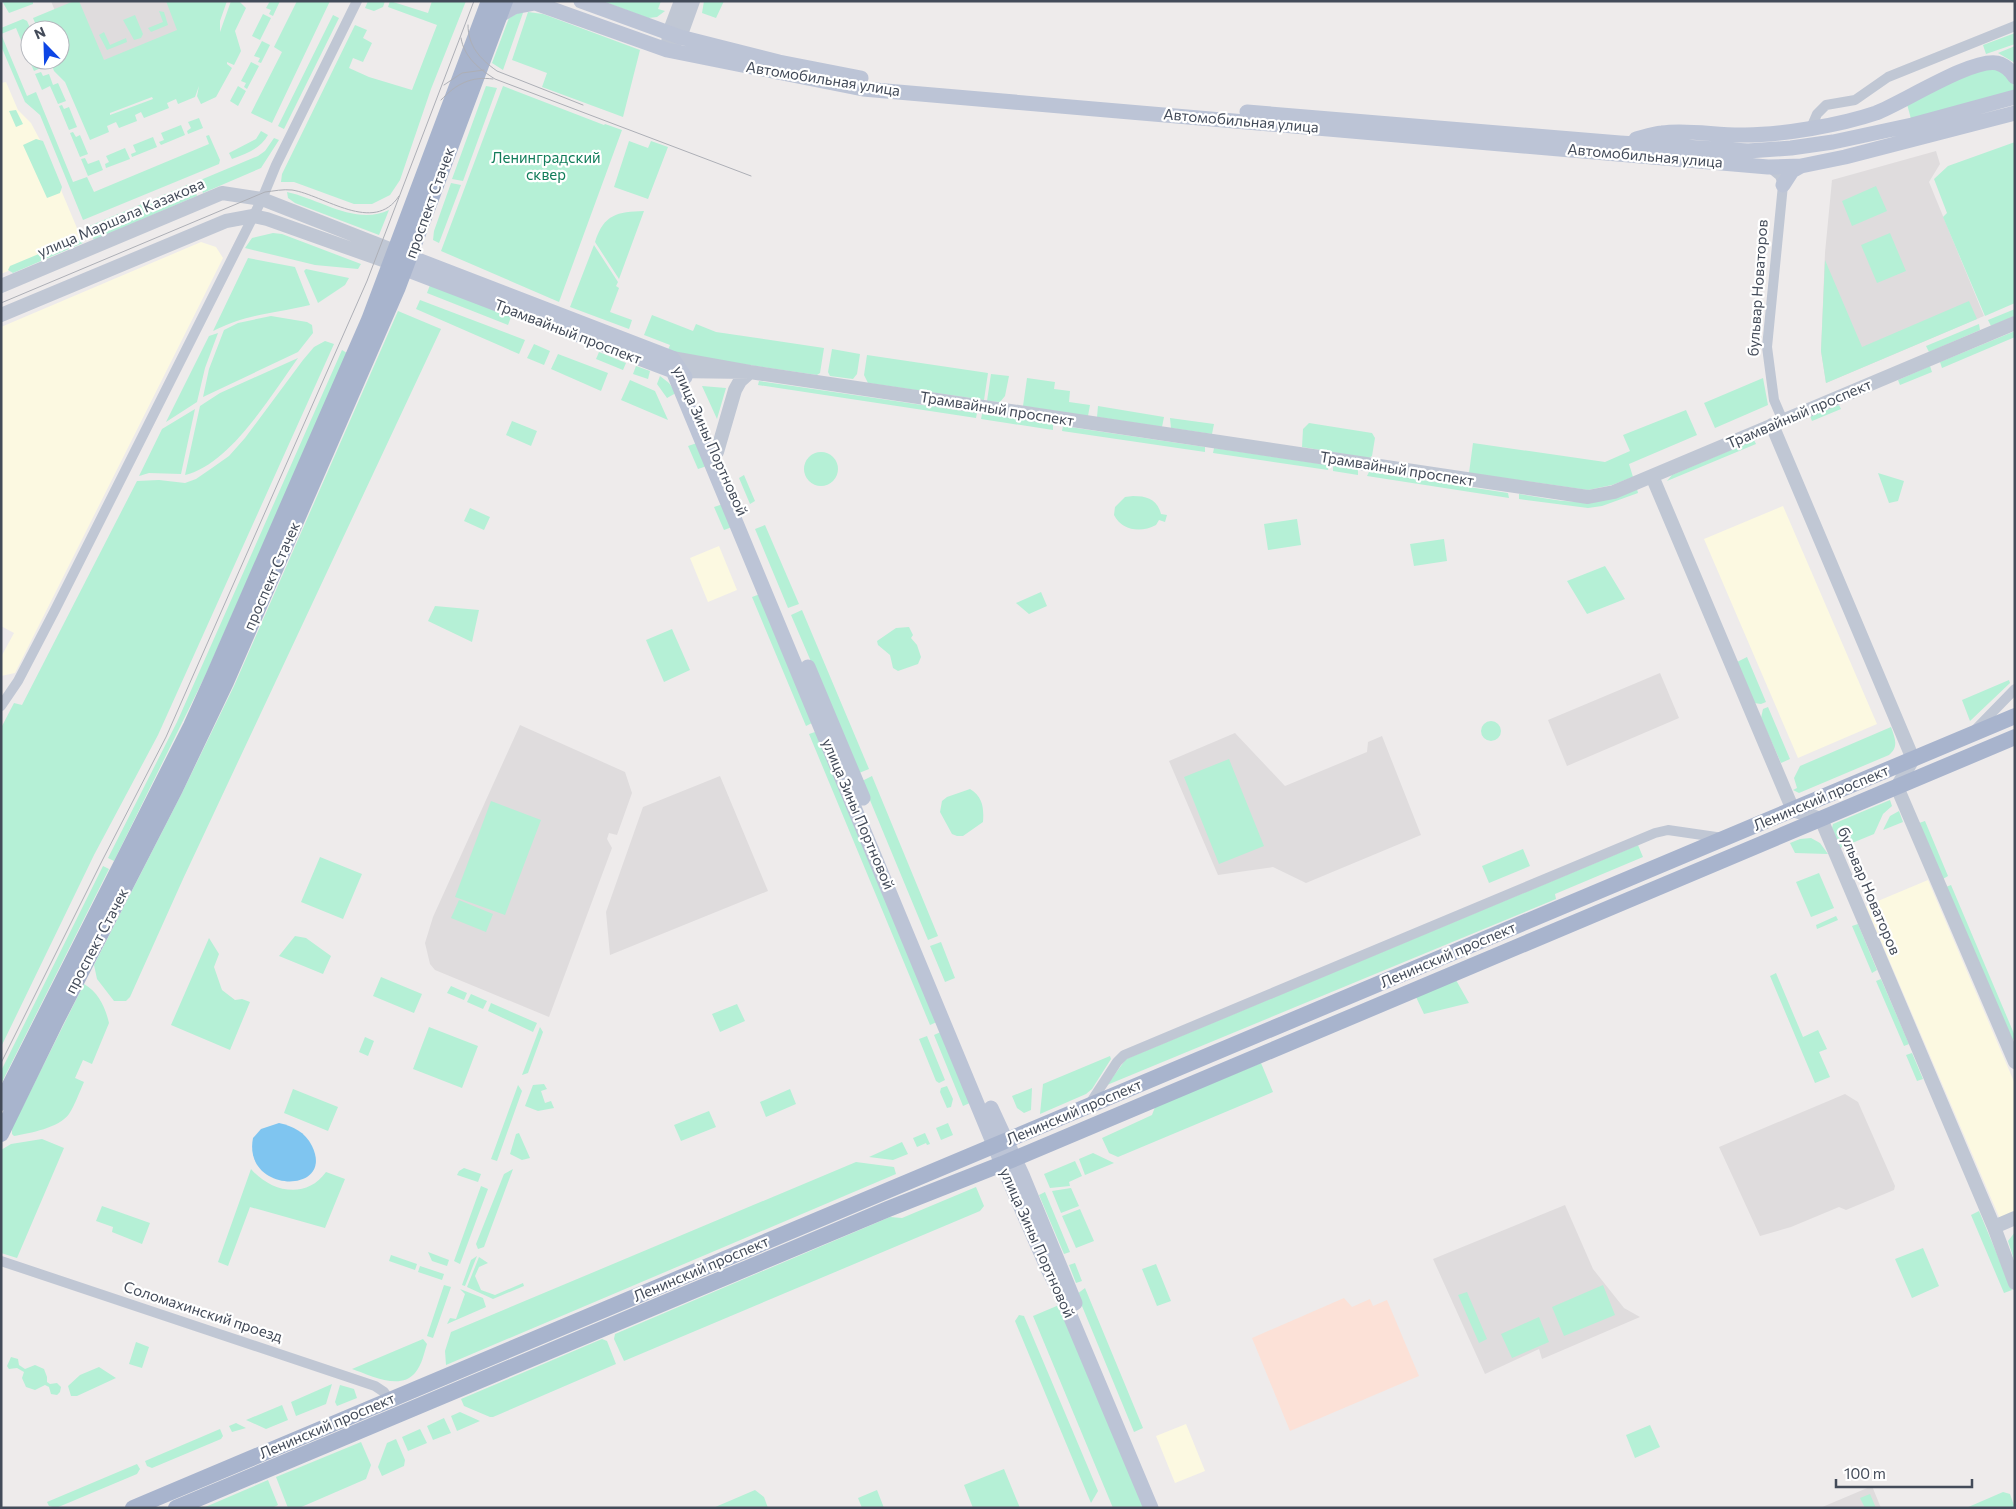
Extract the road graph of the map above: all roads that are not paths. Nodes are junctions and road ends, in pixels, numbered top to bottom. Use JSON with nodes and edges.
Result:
{"nodes":[{"id":1,"x":357,"y":1,"type":"edge"},
{"id":2,"x":489,"y":1,"type":"edge"},
{"id":3,"x":580,"y":1,"type":"edge"},
{"id":4,"x":681,"y":1,"type":"edge"},
{"id":5,"x":694,"y":1,"type":"edge"},
{"id":6,"x":503,"y":8,"type":"edge"},
{"id":7,"x":2015,"y":26,"type":"edge"},
{"id":8,"x":674,"y":35,"type":"junction"},
{"id":9,"x":668,"y":50,"type":"junction"},
{"id":10,"x":2015,"y":77,"type":"edge"},
{"id":11,"x":2015,"y":97,"type":"edge"},
{"id":12,"x":1832,"y":105,"type":"junction"},
{"id":13,"x":2015,"y":106,"type":"edge"},
{"id":14,"x":2015,"y":113,"type":"edge"},
{"id":15,"x":1991,"y":121,"type":"junction"},
{"id":16,"x":1831,"y":123,"type":"junction"},
{"id":17,"x":1811,"y":128,"type":"junction"},
{"id":18,"x":1620,"y":143,"type":"junction"},
{"id":19,"x":1800,"y":166,"type":"junction"},
{"id":20,"x":1768,"y":167,"type":"junction"},
{"id":21,"x":1782,"y":185,"type":"junction"},
{"id":22,"x":262,"y":199,"type":"junction"},
{"id":23,"x":253,"y":216,"type":"junction"},
{"id":24,"x":400,"y":260,"type":"junction"},
{"id":25,"x":1,"y":286,"type":"edge"},
{"id":26,"x":1,"y":315,"type":"edge"},
{"id":27,"x":2015,"y":323,"type":"edge"},
{"id":28,"x":676,"y":367,"type":"junction"},
{"id":29,"x":750,"y":372,"type":"junction"},
{"id":30,"x":1778,"y":423,"type":"junction"},
{"id":31,"x":717,"y":452,"type":"junction"},
{"id":32,"x":1652,"y":476,"type":"junction"},
{"id":33,"x":2015,"y":689,"type":"edge"},
{"id":34,"x":1,"y":706,"type":"edge"},
{"id":35,"x":2015,"y":716,"type":"edge"},
{"id":36,"x":1970,"y":735,"type":"junction"},
{"id":37,"x":2015,"y":738,"type":"edge"},
{"id":38,"x":1913,"y":759,"type":"junction"},
{"id":39,"x":1889,"y":769,"type":"junction"},
{"id":40,"x":1896,"y":787,"type":"junction"},
{"id":41,"x":1814,"y":801,"type":"junction"},
{"id":42,"x":1793,"y":810,"type":"junction"},
{"id":43,"x":1821,"y":819,"type":"junction"},
{"id":44,"x":1726,"y":838,"type":"junction"},
{"id":45,"x":2015,"y":1062,"type":"edge"},
{"id":46,"x":1,"y":1103,"type":"edge"},
{"id":47,"x":1089,"y":1106,"type":"junction"},
{"id":48,"x":1,"y":1134,"type":"edge"},
{"id":49,"x":1001,"y":1143,"type":"junction"},
{"id":50,"x":1009,"y":1161,"type":"junction"},
{"id":51,"x":2015,"y":1218,"type":"edge"},
{"id":52,"x":1994,"y":1227,"type":"junction"},
{"id":53,"x":1,"y":1261,"type":"edge"},
{"id":54,"x":2015,"y":1283,"type":"edge"},
{"id":55,"x":389,"y":1400,"type":"junction"},
{"id":56,"x":133,"y":1508,"type":"edge"},
{"id":57,"x":176,"y":1508,"type":"edge"},
{"id":58,"x":1151,"y":1508,"type":"edge"},
{"id":59,"x":1160,"y":1508,"type":"edge"}],
"edges":[{"from":1,"to":22,"type":"street"},
{"from":2,"to":24,"type":"main road","name":"проспект Стачек"},
{"from":3,"to":8,"type":"main road","name":"Автомобильная улица"},
{"from":4,"to":8,"type":"street"},
{"from":5,"to":8,"type":"street"},
{"from":6,"to":9,"type":"main road","name":"Автомобильная улица"},
{"from":6,"to":24,"type":"main road","name":"проспект Стачек"},
{"from":7,"to":12,"type":"street"},
{"from":8,"to":9,"type":"street"},
{"from":8,"to":18,"type":"main road","name":"Автомобильная улица"},
{"from":9,"to":20,"type":"main road","name":"Автомобильная улица"},
{"from":10,"to":16,"type":"main road"},
{"from":11,"to":18,"type":"main road","name":"Автомобильная улица"},
{"from":12,"to":16,"type":"street"},
{"from":12,"to":17,"type":"street"},
{"from":13,"to":15,"type":"main road"},
{"from":14,"to":15,"type":"main road"},
{"from":15,"to":19,"type":"main road","name":"Автомобильная улица"},
{"from":16,"to":17,"type":"main road"},
{"from":17,"to":18,"type":"main road"},
{"from":19,"to":20,"type":"main road","name":"Автомобильная улица"},
{"from":19,"to":21,"type":"main road"},
{"from":20,"to":21,"type":"street"},
{"from":21,"to":30,"type":"street","name":"бульвар Новаторов"},
{"from":22,"to":23,"type":"street"},
{"from":22,"to":24,"type":"street","name":"улица Маршала Казакова"},
{"from":22,"to":25,"type":"street","name":"улица Маршала Казакова"},
{"from":23,"to":24,"type":"street"},
{"from":23,"to":26,"type":"street"},
{"from":23,"to":34,"type":"street"},
{"from":24,"to":28,"type":"main road","name":"Трамвайный проспект"},
{"from":24,"to":46,"type":"main road","name":"проспект Стачек"},
{"from":24,"to":48,"type":"main road","name":"проспект Стачек"},
{"from":27,"to":30,"type":"street","name":"Трамвайный проспект"},
{"from":28,"to":29,"type":"street","name":"Трамвайный проспект"},
{"from":28,"to":31,"type":"main road","name":"улица Зины Портновой"},
{"from":28,"to":49,"type":"main road","name":"улица Зины Портновой"},
{"from":29,"to":31,"type":"street"},
{"from":29,"to":32,"type":"street","name":"Трамвайный проспект"},
{"from":30,"to":32,"type":"street","name":"Трамвайный проспект"},
{"from":30,"to":38,"type":"street","name":"бульвар Новаторов"},
{"from":31,"to":49,"type":"main road","name":"улица Зины Портновой"},
{"from":32,"to":42,"type":"street"},
{"from":33,"to":36,"type":"street"},
{"from":35,"to":36,"type":"main road","name":"Ленинский проспект"},
{"from":36,"to":38,"type":"main road","name":"Ленинский проспект"},
{"from":37,"to":40,"type":"main road","name":"Ленинский проспект"},
{"from":38,"to":39,"type":"main road","name":"Ленинский проспект"},
{"from":38,"to":40,"type":"street"},
{"from":39,"to":40,"type":"main road"},
{"from":39,"to":41,"type":"main road","name":"Ленинский проспект"},
{"from":40,"to":43,"type":"main road","name":"Ленинский проспект"},
{"from":40,"to":45,"type":"street"},
{"from":41,"to":42,"type":"main road","name":"Ленинский проспект"},
{"from":41,"to":43,"type":"main road"},
{"from":42,"to":43,"type":"street","name":"бульвар Новаторов"},
{"from":42,"to":44,"type":"main road","name":"Ленинский проспект"},
{"from":43,"to":50,"type":"main road","name":"Ленинский проспект"},
{"from":43,"to":52,"type":"street","name":"бульвар Новаторов"},
{"from":44,"to":47,"type":"main road","name":"Ленинский проспект"},
{"from":44,"to":47,"type":"street"},
{"from":47,"to":49,"type":"main road","name":"Ленинский проспект"},
{"from":49,"to":50,"type":"main road","name":"улица Зины Портновой"},
{"from":49,"to":55,"type":"main road","name":"Ленинский проспект"},
{"from":50,"to":57,"type":"main road","name":"Ленинский проспект"},
{"from":50,"to":58,"type":"main road","name":"улица Зины Портновой"},
{"from":50,"to":59,"type":"main road","name":"улица Зины Портновой"},
{"from":51,"to":52,"type":"street"},
{"from":52,"to":54,"type":"street","name":"бульвар Новаторов"},
{"from":53,"to":55,"type":"street","name":"Соломахинский проезд"},
{"from":55,"to":56,"type":"main road","name":"Ленинский проспект"}]}
